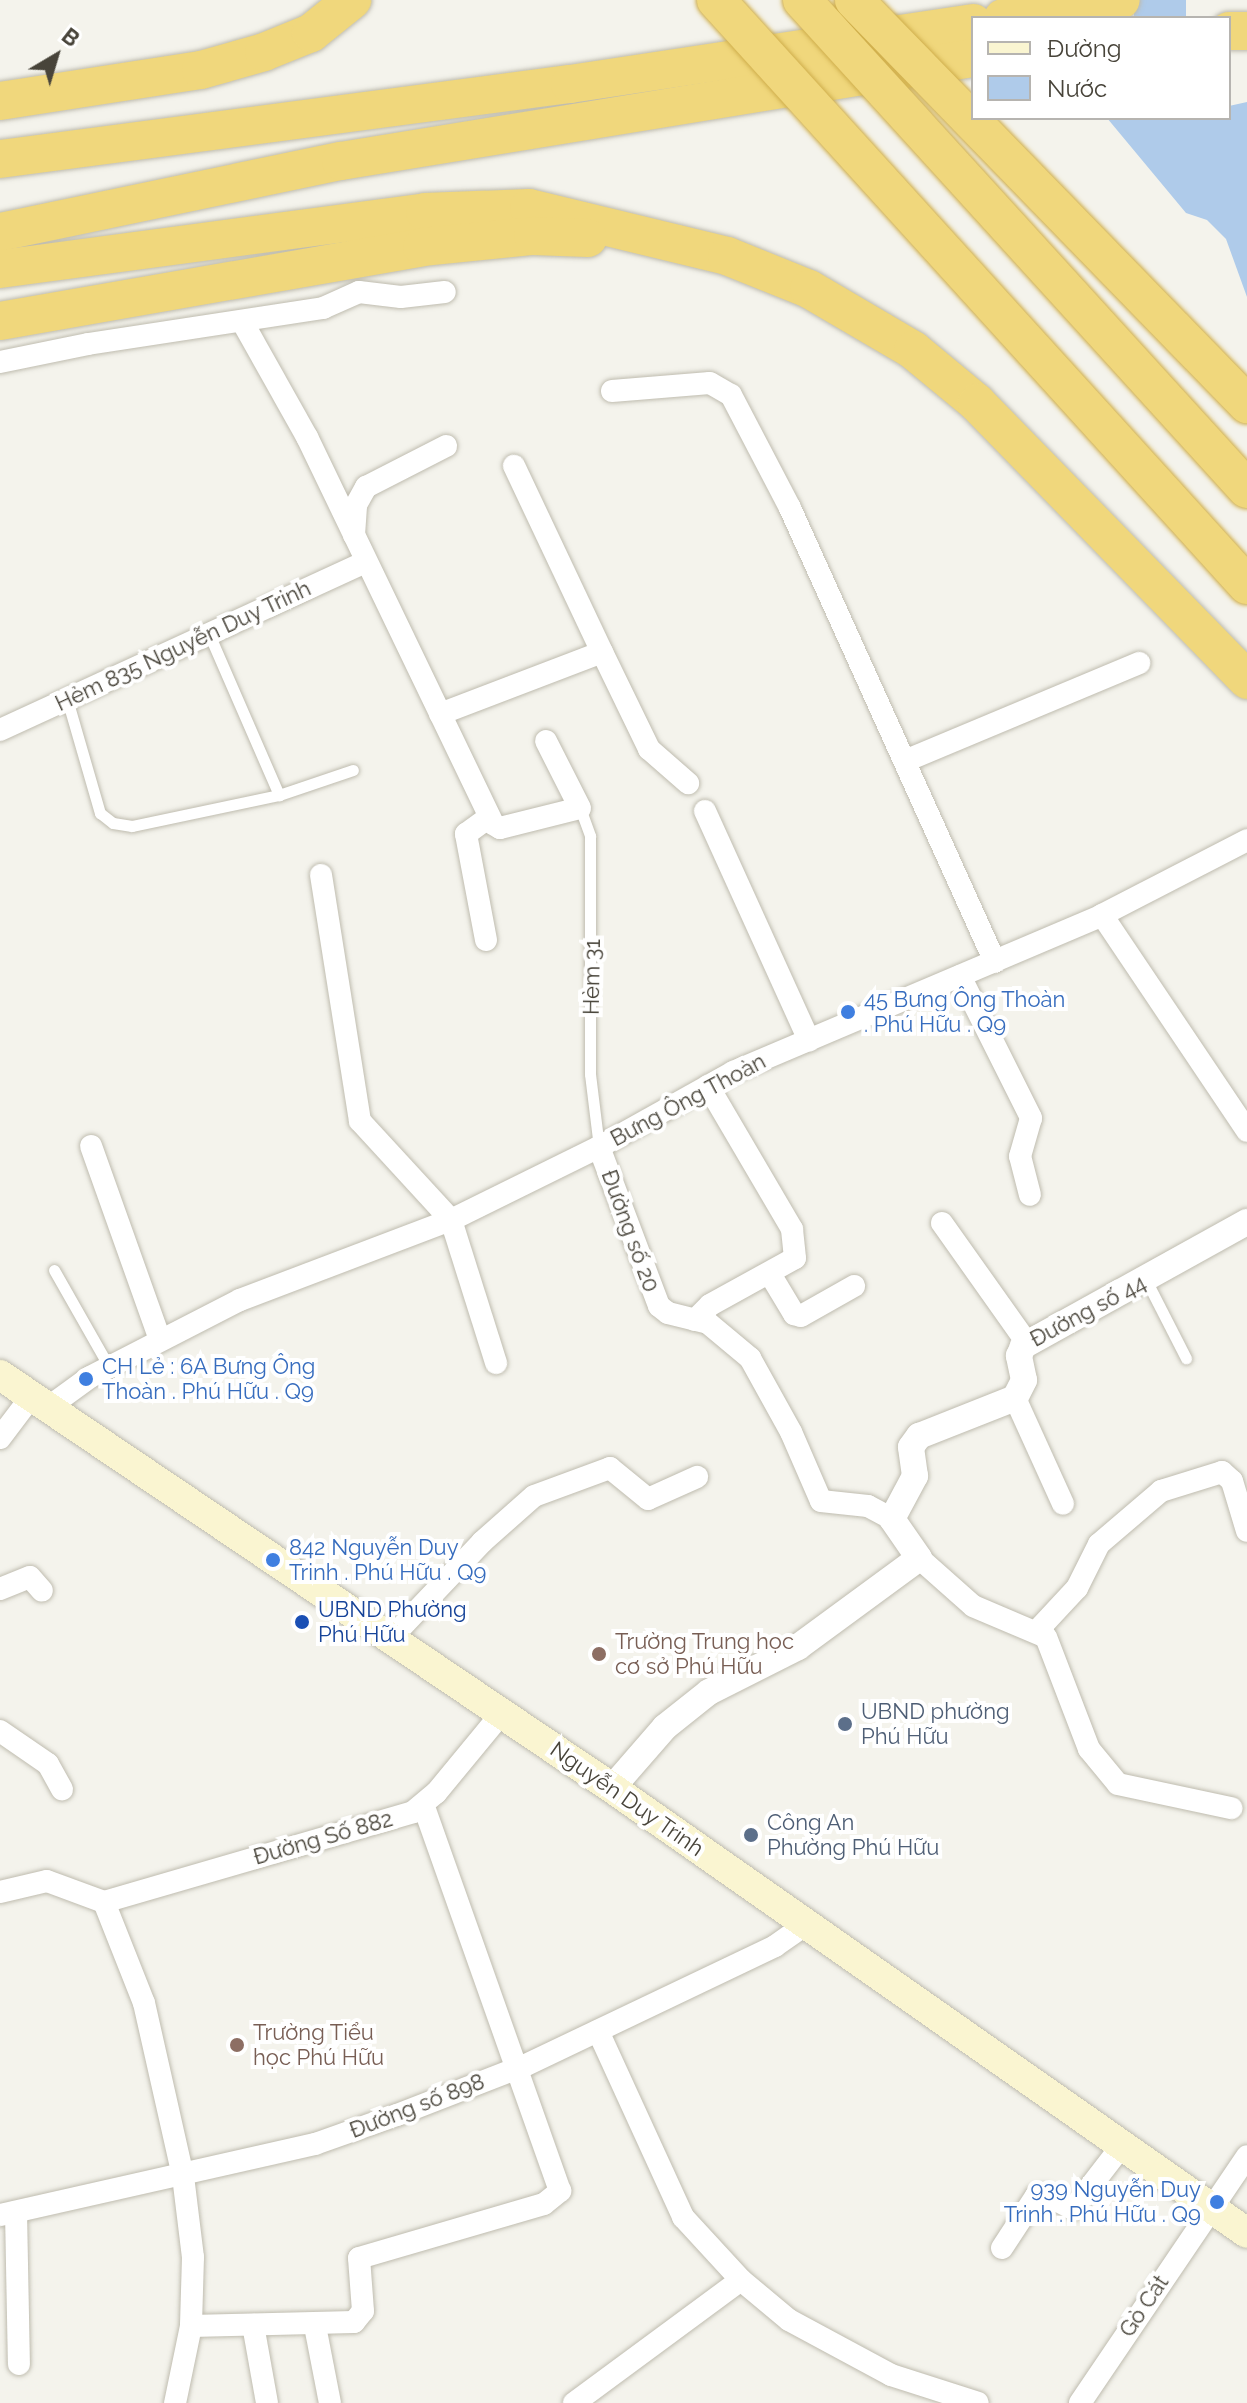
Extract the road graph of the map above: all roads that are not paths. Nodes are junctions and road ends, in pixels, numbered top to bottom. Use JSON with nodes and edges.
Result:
{"nodes":[{"id":1,"x":352,"y":0,"type":"edge"},
{"id":2,"x":716,"y":0,"type":"edge"},
{"id":3,"x":802,"y":0,"type":"edge"},
{"id":4,"x":854,"y":0,"type":"edge"},
{"id":5,"x":1121,"y":0,"type":"edge"},
{"id":6,"x":1016,"y":16,"type":"edge"},
{"id":7,"x":971,"y":23,"type":"edge"},
{"id":8,"x":971,"y":58,"type":"edge"},
{"id":9,"x":0,"y":101,"type":"edge"},
{"id":10,"x":0,"y":159,"type":"edge"},
{"id":11,"x":0,"y":232,"type":"edge"},
{"id":12,"x":623,"y":232,"type":"junction"},
{"id":13,"x":0,"y":269,"type":"edge"},
{"id":14,"x":445,"y":292,"type":"dead end"},
{"id":15,"x":0,"y":321,"type":"edge"},
{"id":16,"x":243,"y":323,"type":"junction"},
{"id":17,"x":0,"y":362,"type":"edge"},
{"id":18,"x":612,"y":391,"type":"dead end"},
{"id":19,"x":1247,"y":404,"type":"edge"},
{"id":20,"x":446,"y":446,"type":"dead end"},
{"id":21,"x":514,"y":466,"type":"dead end"},
{"id":22,"x":1247,"y":489,"type":"edge"},
{"id":23,"x":354,"y":536,"type":"junction"},
{"id":24,"x":365,"y":562,"type":"junction"},
{"id":25,"x":1247,"y":585,"type":"edge"},
{"id":26,"x":209,"y":634,"type":"junction"},
{"id":27,"x":602,"y":652,"type":"junction"},
{"id":28,"x":1139,"y":663,"type":"dead end"},
{"id":29,"x":1247,"y":680,"type":"edge"},
{"id":30,"x":67,"y":699,"type":"junction"},
{"id":31,"x":440,"y":714,"type":"junction"},
{"id":32,"x":0,"y":730,"type":"edge"},
{"id":33,"x":546,"y":741,"type":"dead end"},
{"id":34,"x":905,"y":761,"type":"junction"},
{"id":35,"x":353,"y":770,"type":"dead end"},
{"id":36,"x":688,"y":783,"type":"dead end"},
{"id":37,"x":279,"y":795,"type":"junction"},
{"id":38,"x":580,"y":808,"type":"junction"},
{"id":39,"x":705,"y":811,"type":"dead end"},
{"id":40,"x":487,"y":819,"type":"junction"},
{"id":41,"x":1247,"y":840,"type":"edge"},
{"id":42,"x":321,"y":875,"type":"dead end"},
{"id":43,"x":1102,"y":915,"type":"junction"},
{"id":44,"x":486,"y":940,"type":"dead end"},
{"id":45,"x":995,"y":962,"type":"junction"},
{"id":46,"x":960,"y":976,"type":"junction"},
{"id":47,"x":809,"y":1040,"type":"junction"},
{"id":48,"x":708,"y":1086,"type":"junction"},
{"id":49,"x":1247,"y":1131,"type":"edge"},
{"id":50,"x":91,"y":1146,"type":"dead end"},
{"id":51,"x":599,"y":1147,"type":"junction"},
{"id":52,"x":1030,"y":1195,"type":"dead end"},
{"id":53,"x":451,"y":1220,"type":"junction"},
{"id":54,"x":1247,"y":1222,"type":"edge"},
{"id":55,"x":942,"y":1223,"type":"dead end"},
{"id":56,"x":54,"y":1270,"type":"dead end"},
{"id":57,"x":770,"y":1274,"type":"junction"},
{"id":58,"x":1146,"y":1280,"type":"junction"},
{"id":59,"x":854,"y":1286,"type":"dead end"},
{"id":60,"x":695,"y":1320,"type":"junction"},
{"id":61,"x":160,"y":1340,"type":"junction"},
{"id":62,"x":1027,"y":1343,"type":"junction"},
{"id":63,"x":1186,"y":1358,"type":"dead end"},
{"id":64,"x":496,"y":1363,"type":"dead end"},
{"id":65,"x":109,"y":1367,"type":"junction"},
{"id":66,"x":0,"y":1375,"type":"edge"},
{"id":67,"x":1015,"y":1398,"type":"junction"},
{"id":68,"x":38,"y":1403,"type":"junction"},
{"id":69,"x":0,"y":1438,"type":"edge"},
{"id":70,"x":697,"y":1477,"type":"dead end"},
{"id":71,"x":1063,"y":1504,"type":"dead end"},
{"id":72,"x":892,"y":1519,"type":"junction"},
{"id":73,"x":1246,"y":1526,"type":"edge"},
{"id":74,"x":919,"y":1558,"type":"junction"},
{"id":75,"x":0,"y":1589,"type":"edge"},
{"id":76,"x":42,"y":1591,"type":"dead end"},
{"id":77,"x":1036,"y":1632,"type":"junction"},
{"id":78,"x":392,"y":1637,"type":"junction"},
{"id":79,"x":502,"y":1713,"type":"junction"},
{"id":80,"x":0,"y":1731,"type":"edge"},
{"id":81,"x":612,"y":1788,"type":"junction"},
{"id":82,"x":62,"y":1789,"type":"dead end"},
{"id":83,"x":424,"y":1807,"type":"junction"},
{"id":84,"x":1231,"y":1808,"type":"dead end"},
{"id":85,"x":0,"y":1892,"type":"edge"},
{"id":86,"x":104,"y":1902,"type":"junction"},
{"id":87,"x":807,"y":1924,"type":"junction"},
{"id":88,"x":598,"y":2031,"type":"junction"},
{"id":89,"x":513,"y":2070,"type":"junction"},
{"id":90,"x":1121,"y":2147,"type":"junction"},
{"id":91,"x":1247,"y":2156,"type":"edge"},
{"id":92,"x":183,"y":2176,"type":"junction"},
{"id":93,"x":1209,"y":2210,"type":"junction"},
{"id":94,"x":8,"y":2213,"type":"edge"},
{"id":95,"x":1247,"y":2233,"type":"edge"},
{"id":96,"x":1002,"y":2248,"type":"dead end"},
{"id":97,"x":741,"y":2280,"type":"junction"},
{"id":98,"x":253,"y":2325,"type":"junction"},
{"id":99,"x":191,"y":2326,"type":"junction"},
{"id":100,"x":315,"y":2326,"type":"junction"},
{"id":101,"x":19,"y":2364,"type":"dead end"},
{"id":102,"x":175,"y":2403,"type":"edge"},
{"id":103,"x":267,"y":2403,"type":"edge"},
{"id":104,"x":330,"y":2403,"type":"edge"},
{"id":105,"x":574,"y":2403,"type":"edge"},
{"id":106,"x":978,"y":2403,"type":"edge"},
{"id":107,"x":1080,"y":2403,"type":"edge"}],
"edges":[{"from":1,"to":9,"type":"highway"},
{"from":2,"to":25,"type":"highway","bridge":true},
{"from":3,"to":22,"type":"highway","bridge":true},
{"from":4,"to":19,"type":"highway","bridge":true},
{"from":5,"to":6,"type":"highway"},
{"from":7,"to":10,"type":"highway"},
{"from":8,"to":11,"type":"highway"},
{"from":12,"to":13,"type":"highway"},
{"from":12,"to":15,"type":"highway"},
{"from":12,"to":29,"type":"highway"},
{"from":14,"to":16,"type":"street"},
{"from":16,"to":17,"type":"street"},
{"from":16,"to":23,"type":"street"},
{"from":18,"to":34,"type":"street"},
{"from":20,"to":23,"type":"street"},
{"from":21,"to":27,"type":"street"},
{"from":23,"to":24,"type":"street"},
{"from":24,"to":26,"type":"street","name":"Hẻm 835 Nguyễn Duy Trinh"},
{"from":24,"to":31,"type":"street"},
{"from":26,"to":30,"type":"street","name":"Hẻm 835 Nguyễn Duy Trinh"},
{"from":26,"to":37,"type":"lane"},
{"from":27,"to":31,"type":"street"},
{"from":27,"to":36,"type":"street"},
{"from":28,"to":34,"type":"street"},
{"from":30,"to":32,"type":"street","name":"Hẻm 835 Nguyễn Duy Trinh"},
{"from":30,"to":37,"type":"lane"},
{"from":31,"to":40,"type":"street"},
{"from":33,"to":38,"type":"street"},
{"from":34,"to":45,"type":"street"},
{"from":35,"to":37,"type":"lane"},
{"from":38,"to":40,"type":"street"},
{"from":38,"to":51,"type":"lane","name":"Hèm 31"},
{"from":39,"to":47,"type":"street"},
{"from":40,"to":44,"type":"street"},
{"from":41,"to":43,"type":"street","name":"Bưng Ông Thoàn"},
{"from":42,"to":53,"type":"street"},
{"from":43,"to":45,"type":"street","name":"Bưng Ông Thoàn"},
{"from":43,"to":49,"type":"street"},
{"from":45,"to":46,"type":"street","name":"Bưng Ông Thoàn"},
{"from":46,"to":47,"type":"street","name":"Bưng Ông Thoàn"},
{"from":46,"to":52,"type":"street"},
{"from":47,"to":48,"type":"street","name":"Bưng Ông Thoàn"},
{"from":48,"to":51,"type":"street","name":"Bưng Ông Thoàn"},
{"from":48,"to":57,"type":"street"},
{"from":50,"to":61,"type":"street"},
{"from":51,"to":53,"type":"street","name":"Bưng Ông Thoàn"},
{"from":51,"to":60,"type":"street","name":"Đường số 20"},
{"from":53,"to":61,"type":"street","name":"Bưng Ông Thoàn"},
{"from":53,"to":64,"type":"street"},
{"from":54,"to":58,"type":"street","name":"Đường số 44"},
{"from":55,"to":62,"type":"street"},
{"from":56,"to":65,"type":"lane"},
{"from":57,"to":59,"type":"street"},
{"from":57,"to":60,"type":"street"},
{"from":58,"to":62,"type":"street","name":"Đường số 44"},
{"from":58,"to":63,"type":"lane"},
{"from":60,"to":72,"type":"street","name":"Đường số 20"},
{"from":61,"to":65,"type":"street","name":"Bưng Ông Thoàn"},
{"from":62,"to":67,"type":"street","name":"Đường số 44"},
{"from":65,"to":68,"type":"street","name":"Bưng Ông Thoàn"},
{"from":66,"to":68,"type":"main road","name":"Nguyễn Duy Trinh"},
{"from":67,"to":71,"type":"street"},
{"from":67,"to":72,"type":"street"},
{"from":68,"to":69,"type":"street","name":"Bưng Ông Thoàn"},
{"from":68,"to":78,"type":"main road","name":"Nguyễn Duy Trinh"},
{"from":70,"to":78,"type":"street"},
{"from":72,"to":74,"type":"street"},
{"from":73,"to":77,"type":"street"},
{"from":74,"to":77,"type":"street"},
{"from":74,"to":81,"type":"street"},
{"from":75,"to":76,"type":"street"},
{"from":77,"to":84,"type":"street"},
{"from":78,"to":79,"type":"main road","name":"Nguyễn Duy Trinh"},
{"from":79,"to":81,"type":"main road","name":"Nguyễn Duy Trinh"},
{"from":79,"to":83,"type":"street"},
{"from":80,"to":82,"type":"street"},
{"from":81,"to":87,"type":"main road","name":"Nguyễn Duy Trinh"},
{"from":83,"to":86,"type":"street","name":"Đường Số 882"},
{"from":83,"to":89,"type":"street"},
{"from":85,"to":86,"type":"street"},
{"from":86,"to":92,"type":"street"},
{"from":87,"to":88,"type":"street","name":"Đường số 898"},
{"from":87,"to":90,"type":"main road","name":"Nguyễn Duy Trinh"},
{"from":88,"to":89,"type":"street","name":"Đường số 898"},
{"from":88,"to":97,"type":"street"},
{"from":89,"to":92,"type":"street","name":"Đường số 898"},
{"from":89,"to":100,"type":"street"},
{"from":90,"to":93,"type":"main road","name":"Nguyễn Duy Trinh"},
{"from":90,"to":96,"type":"street"},
{"from":91,"to":93,"type":"street","name":"Gò Cát"},
{"from":92,"to":94,"type":"street","name":"Đường số 898"},
{"from":92,"to":99,"type":"street"},
{"from":93,"to":95,"type":"main road","name":"Nguyễn Duy Trinh"},
{"from":93,"to":107,"type":"street","name":"Gò Cát"},
{"from":94,"to":101,"type":"street"},
{"from":97,"to":105,"type":"street"},
{"from":97,"to":106,"type":"street"},
{"from":98,"to":99,"type":"street"},
{"from":98,"to":100,"type":"street"},
{"from":98,"to":103,"type":"street"},
{"from":99,"to":102,"type":"street"},
{"from":100,"to":104,"type":"street"}]}
